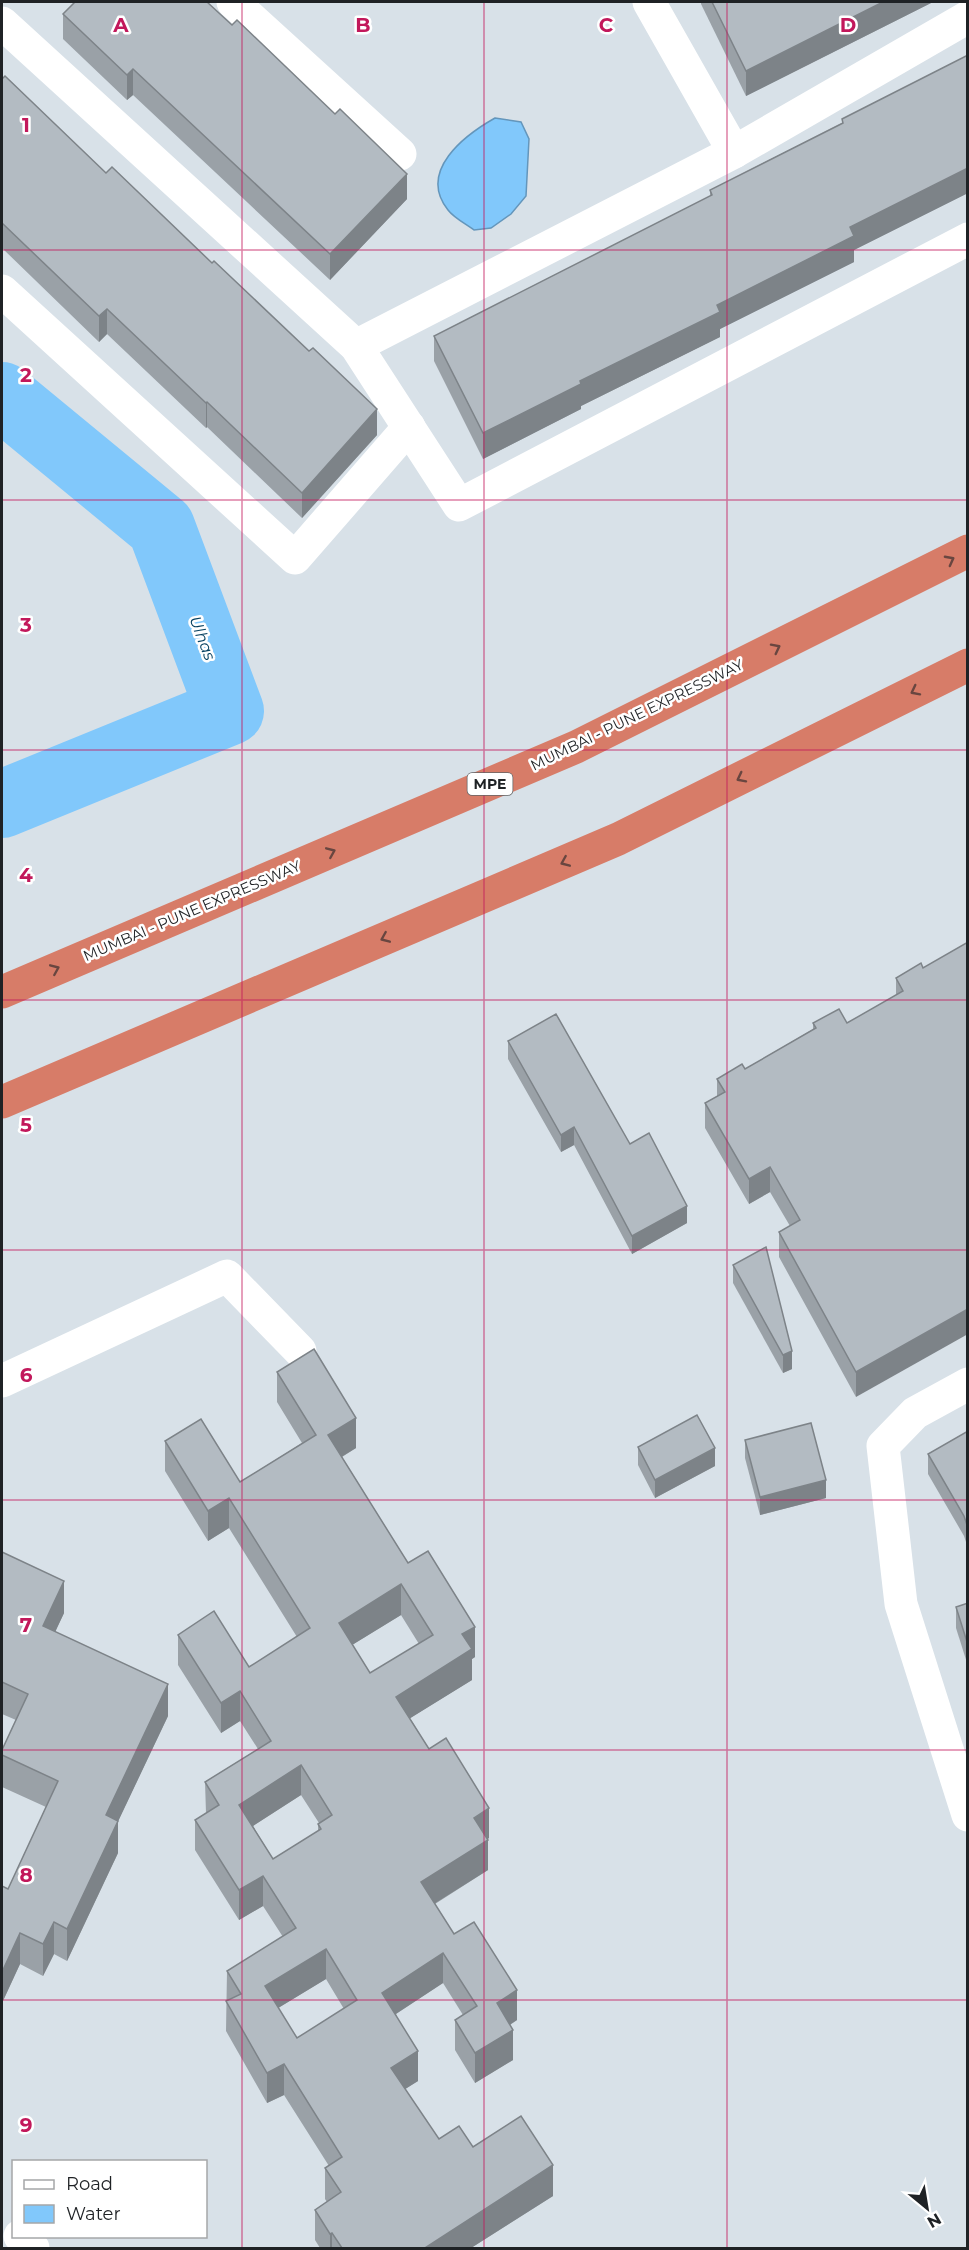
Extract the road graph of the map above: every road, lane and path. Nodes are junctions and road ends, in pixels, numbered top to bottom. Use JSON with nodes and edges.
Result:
{"nodes":[{"id":1,"x":233,"y":2,"type":"edge"},
{"id":2,"x":649,"y":2,"type":"edge"},
{"id":3,"x":968,"y":17,"type":"edge"},
{"id":4,"x":2,"y":23,"type":"edge"},
{"id":5,"x":734,"y":152,"type":"junction"},
{"id":6,"x":400,"y":154,"type":"dead end"},
{"id":7,"x":968,"y":239,"type":"edge"},
{"id":8,"x":2,"y":291,"type":"edge"},
{"id":9,"x":356,"y":346,"type":"junction"},
{"id":10,"x":409,"y":427,"type":"junction"},
{"id":11,"x":968,"y":551,"type":"edge"},
{"id":12,"x":968,"y":665,"type":"edge"},
{"id":13,"x":2,"y":992,"type":"edge"},
{"id":14,"x":2,"y":1102,"type":"edge"},
{"id":15,"x":300,"y":1351,"type":"dead end"},
{"id":16,"x":2,"y":1381,"type":"edge"},
{"id":17,"x":968,"y":1384,"type":"edge"},
{"id":18,"x":968,"y":1815,"type":"edge"}],
"edges":[{"from":1,"to":6,"type":"street"},
{"from":2,"to":5,"type":"street"},
{"from":3,"to":5,"type":"street"},
{"from":4,"to":9,"type":"street"},
{"from":5,"to":9,"type":"street"},
{"from":7,"to":10,"type":"street"},
{"from":8,"to":10,"type":"street"},
{"from":9,"to":10,"type":"street"},
{"from":13,"to":11,"type":"highway","name":"MUMBAI - PUNE EXPRESSWAY","number":"MPE","one_way":true},
{"from":12,"to":14,"type":"highway","one_way":true},
{"from":15,"to":16,"type":"street"},
{"from":17,"to":18,"type":"street"}]}
